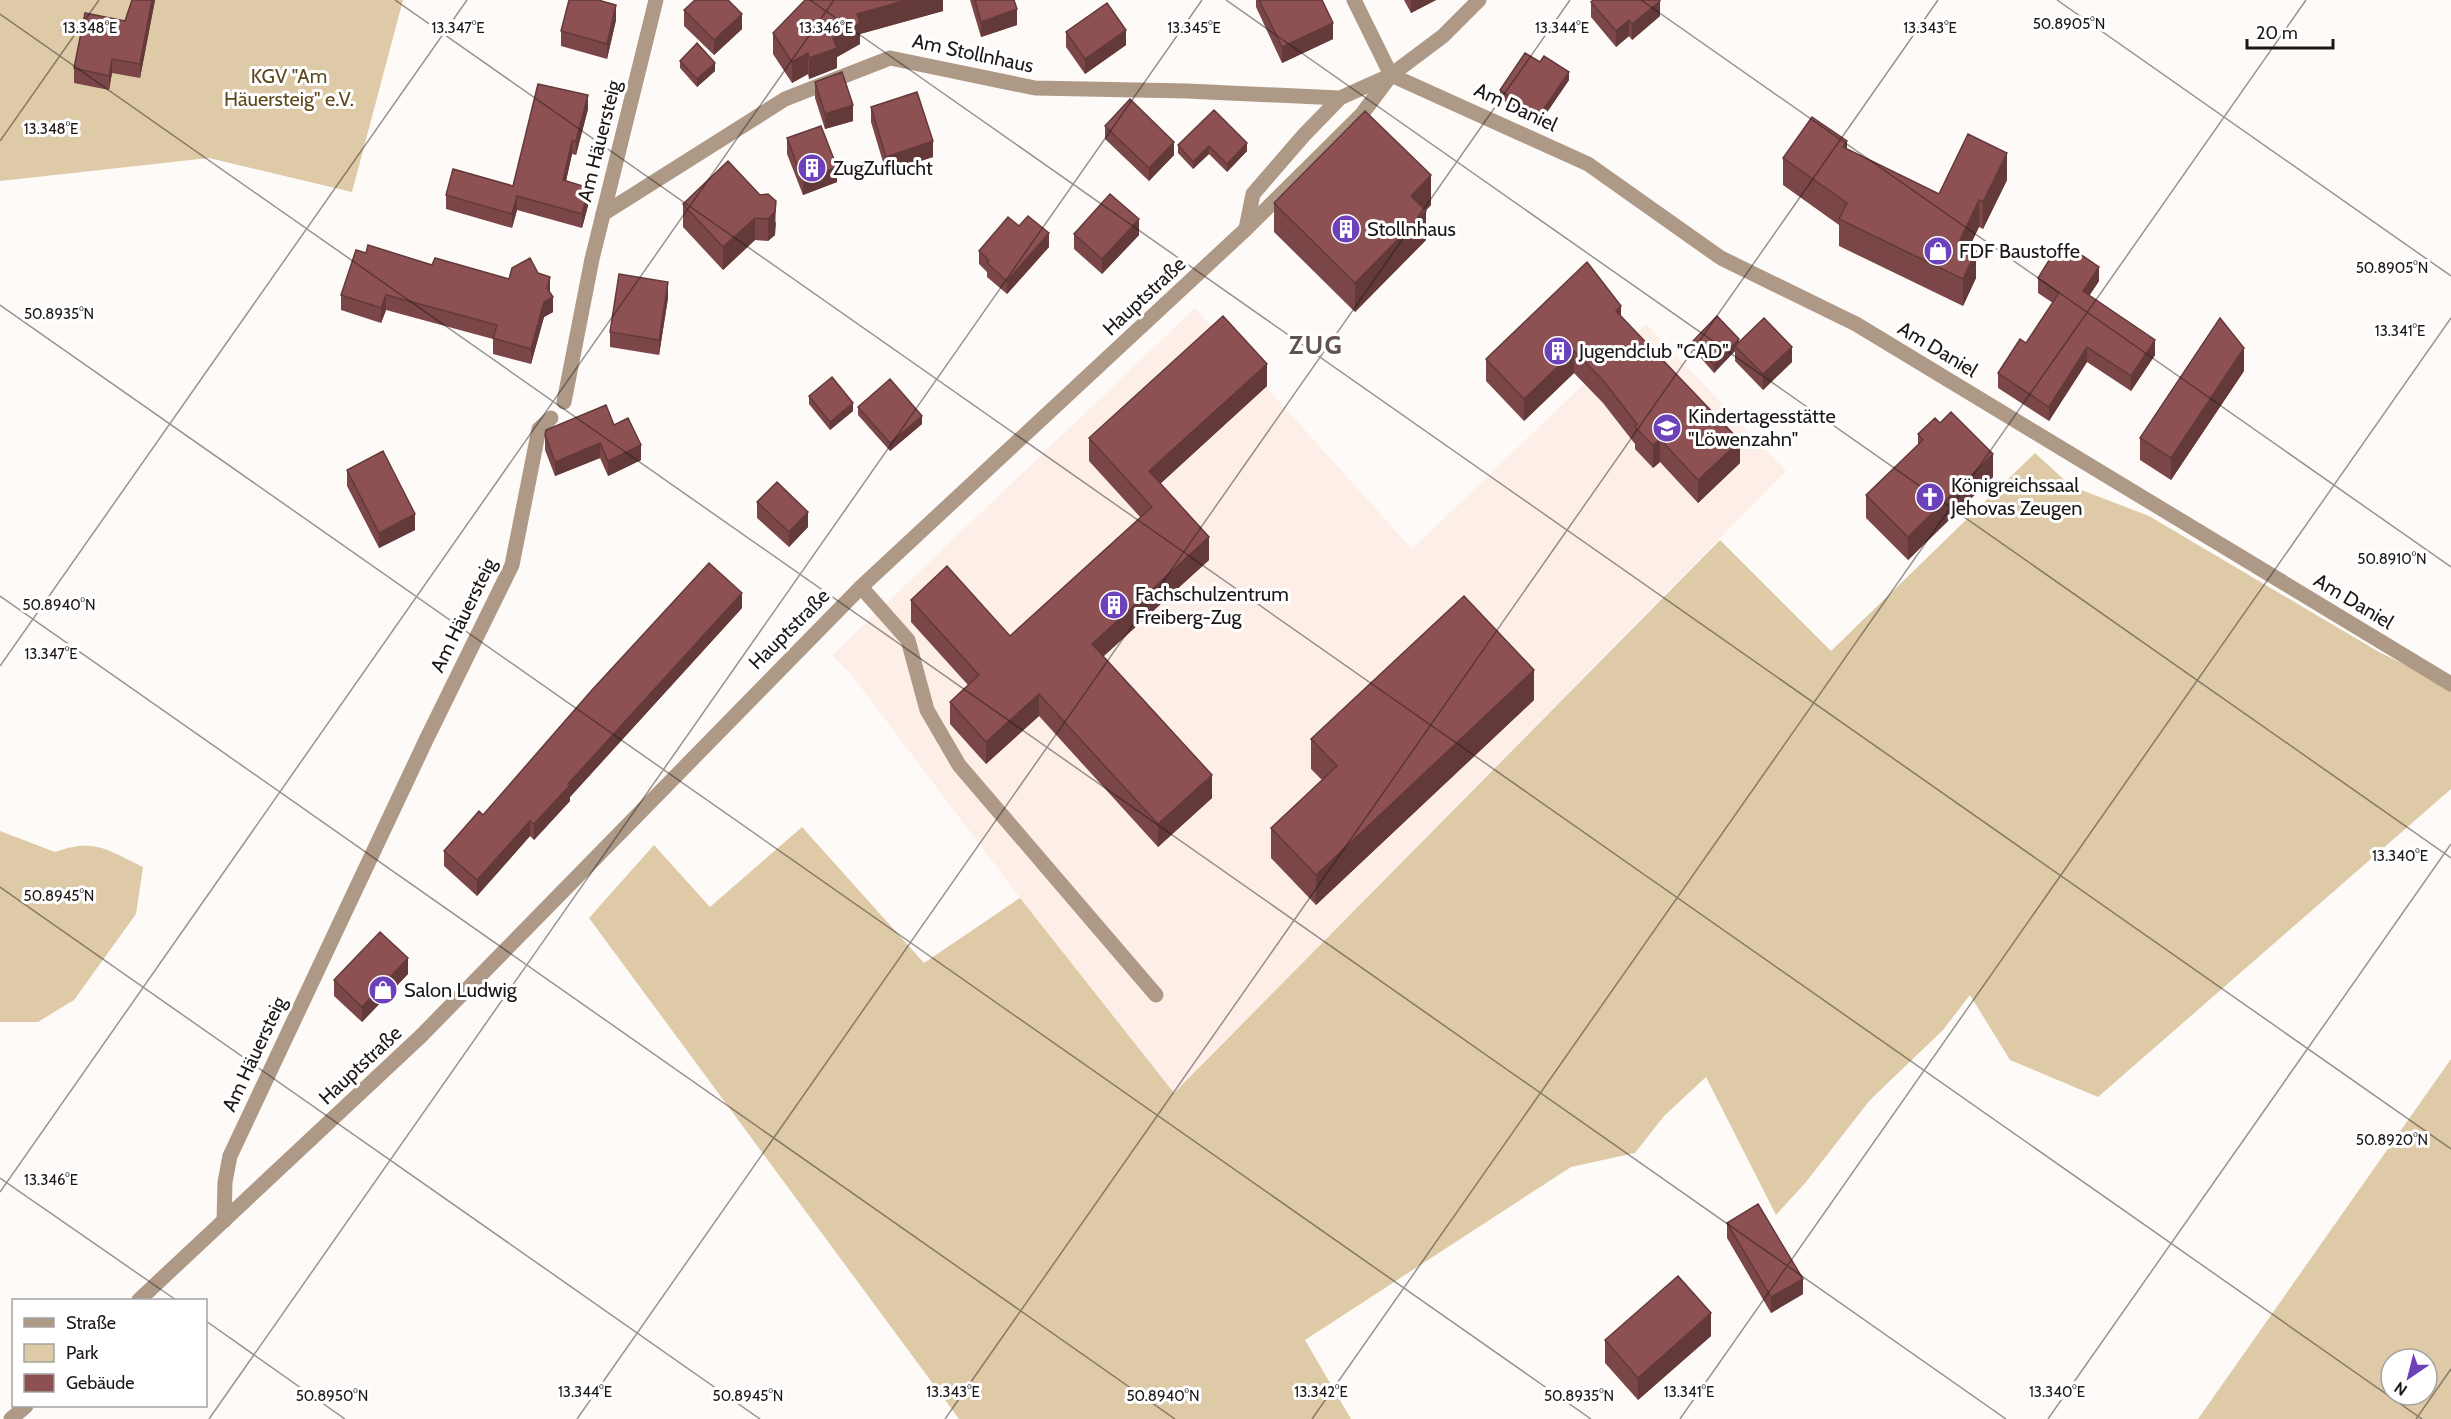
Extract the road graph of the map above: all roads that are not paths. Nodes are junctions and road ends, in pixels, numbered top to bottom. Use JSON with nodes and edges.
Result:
{"nodes":[{"id":1,"x":656,"y":0,"type":"edge"},
{"id":2,"x":1354,"y":0,"type":"edge"},
{"id":3,"x":1479,"y":0,"type":"edge"},
{"id":4,"x":1391,"y":75,"type":"junction"},
{"id":5,"x":1340,"y":98,"type":"junction"},
{"id":6,"x":603,"y":214,"type":"junction"},
{"id":7,"x":1246,"y":229,"type":"junction"},
{"id":8,"x":861,"y":587,"type":"junction"},
{"id":9,"x":2451,"y":684,"type":"edge"},
{"id":10,"x":1156,"y":995,"type":"dead end"},
{"id":11,"x":224,"y":1221,"type":"junction"},
{"id":12,"x":141,"y":1299,"type":"edge"},
{"id":13,"x":25,"y":1407,"type":"edge"},
{"id":14,"x":11,"y":1419,"type":"edge"}],
"edges":[{"from":1,"to":6,"type":"street","name":"Am Häuersteig"},
{"from":2,"to":4,"type":"street"},
{"from":3,"to":4,"type":"street","name":"Hauptstraße"},
{"from":4,"to":5,"type":"street"},
{"from":4,"to":7,"type":"street","name":"Hauptstraße"},
{"from":4,"to":9,"type":"street","name":"Am Daniel"},
{"from":5,"to":6,"type":"street","name":"Am Stollnhaus"},
{"from":5,"to":7,"type":"street"},
{"from":6,"to":11,"type":"street","name":"Am Häuersteig"},
{"from":7,"to":8,"type":"street","name":"Hauptstraße"},
{"from":8,"to":10,"type":"street"},
{"from":8,"to":11,"type":"street","name":"Hauptstraße"},
{"from":11,"to":12,"type":"street","name":"Hauptstraße"},
{"from":13,"to":14,"type":"street"}]}
